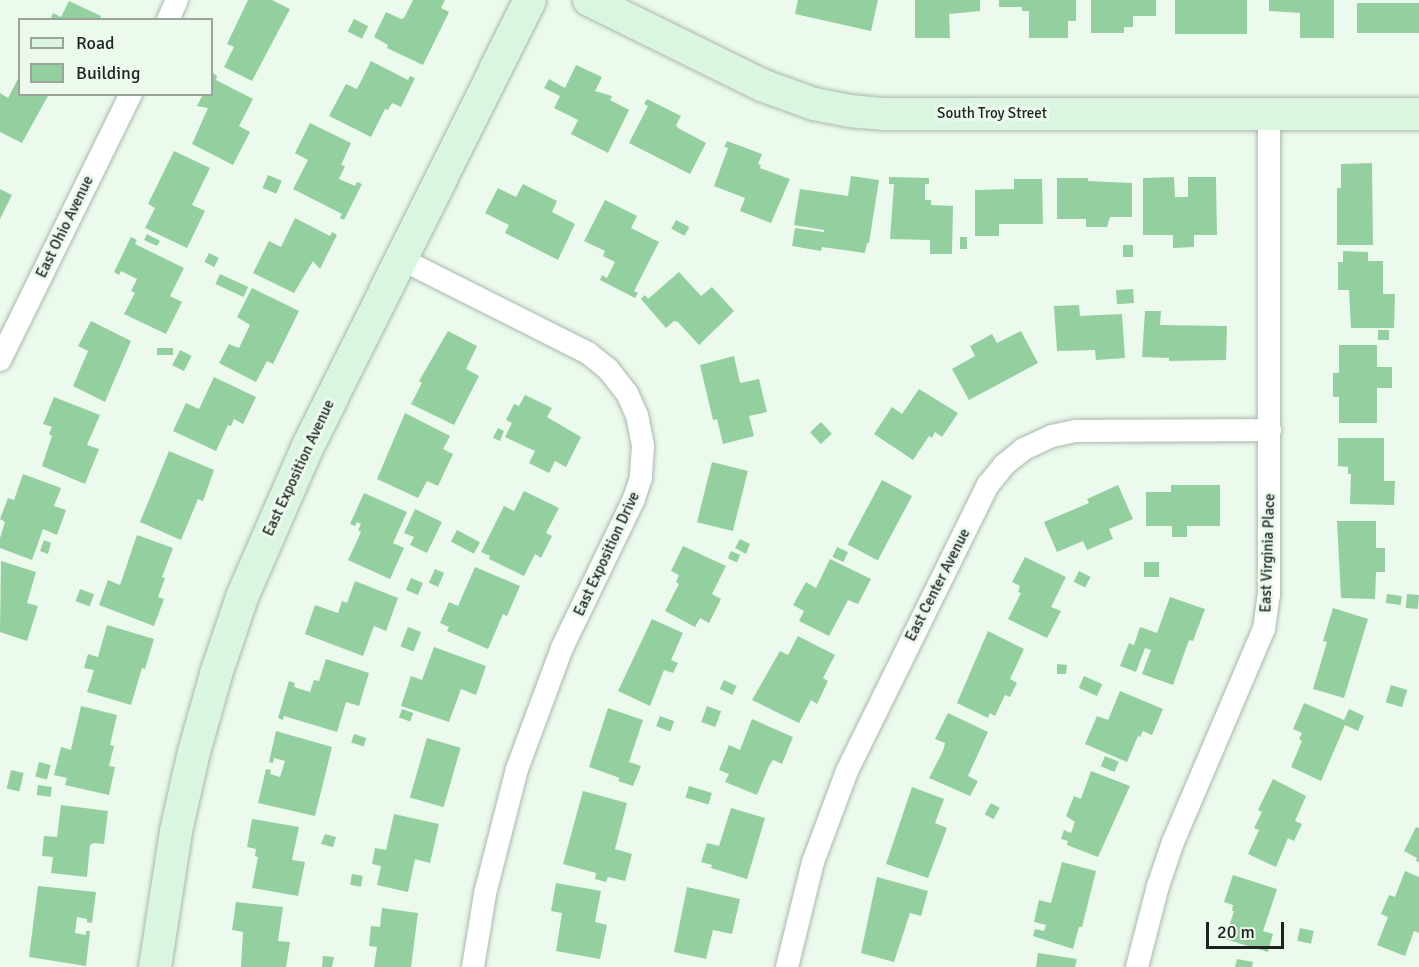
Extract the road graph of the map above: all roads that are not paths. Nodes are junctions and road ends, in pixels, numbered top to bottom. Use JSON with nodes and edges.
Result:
{"nodes":[{"id":1,"x":177,"y":0,"type":"edge"},
{"id":2,"x":530,"y":0,"type":"edge"},
{"id":3,"x":589,"y":0,"type":"edge"},
{"id":4,"x":169,"y":18,"type":"edge"},
{"id":5,"x":129,"y":96,"type":"edge"},
{"id":6,"x":1419,"y":114,"type":"edge"},
{"id":7,"x":1269,"y":115,"type":"junction"},
{"id":8,"x":401,"y":259,"type":"junction"},
{"id":9,"x":0,"y":360,"type":"edge"},
{"id":10,"x":1270,"y":430,"type":"junction"},
{"id":11,"x":155,"y":967,"type":"edge"},
{"id":12,"x":473,"y":967,"type":"edge"},
{"id":13,"x":787,"y":967,"type":"edge"},
{"id":14,"x":1137,"y":967,"type":"edge"}],
"edges":[{"from":1,"to":4,"type":"street"},
{"from":2,"to":8,"type":"street","name":"East Exposition Avenue"},
{"from":3,"to":7,"type":"street","name":"South Troy Street"},
{"from":5,"to":9,"type":"street","name":"East Ohio Avenue"},
{"from":6,"to":7,"type":"street","name":"South Troy Street"},
{"from":7,"to":10,"type":"street","name":"East Virginia Place"},
{"from":8,"to":11,"type":"street","name":"East Exposition Avenue"},
{"from":8,"to":12,"type":"street","name":"East Exposition Drive"},
{"from":10,"to":13,"type":"street","name":"East Center Avenue"},
{"from":10,"to":14,"type":"street","name":"East Virginia Place"}]}
